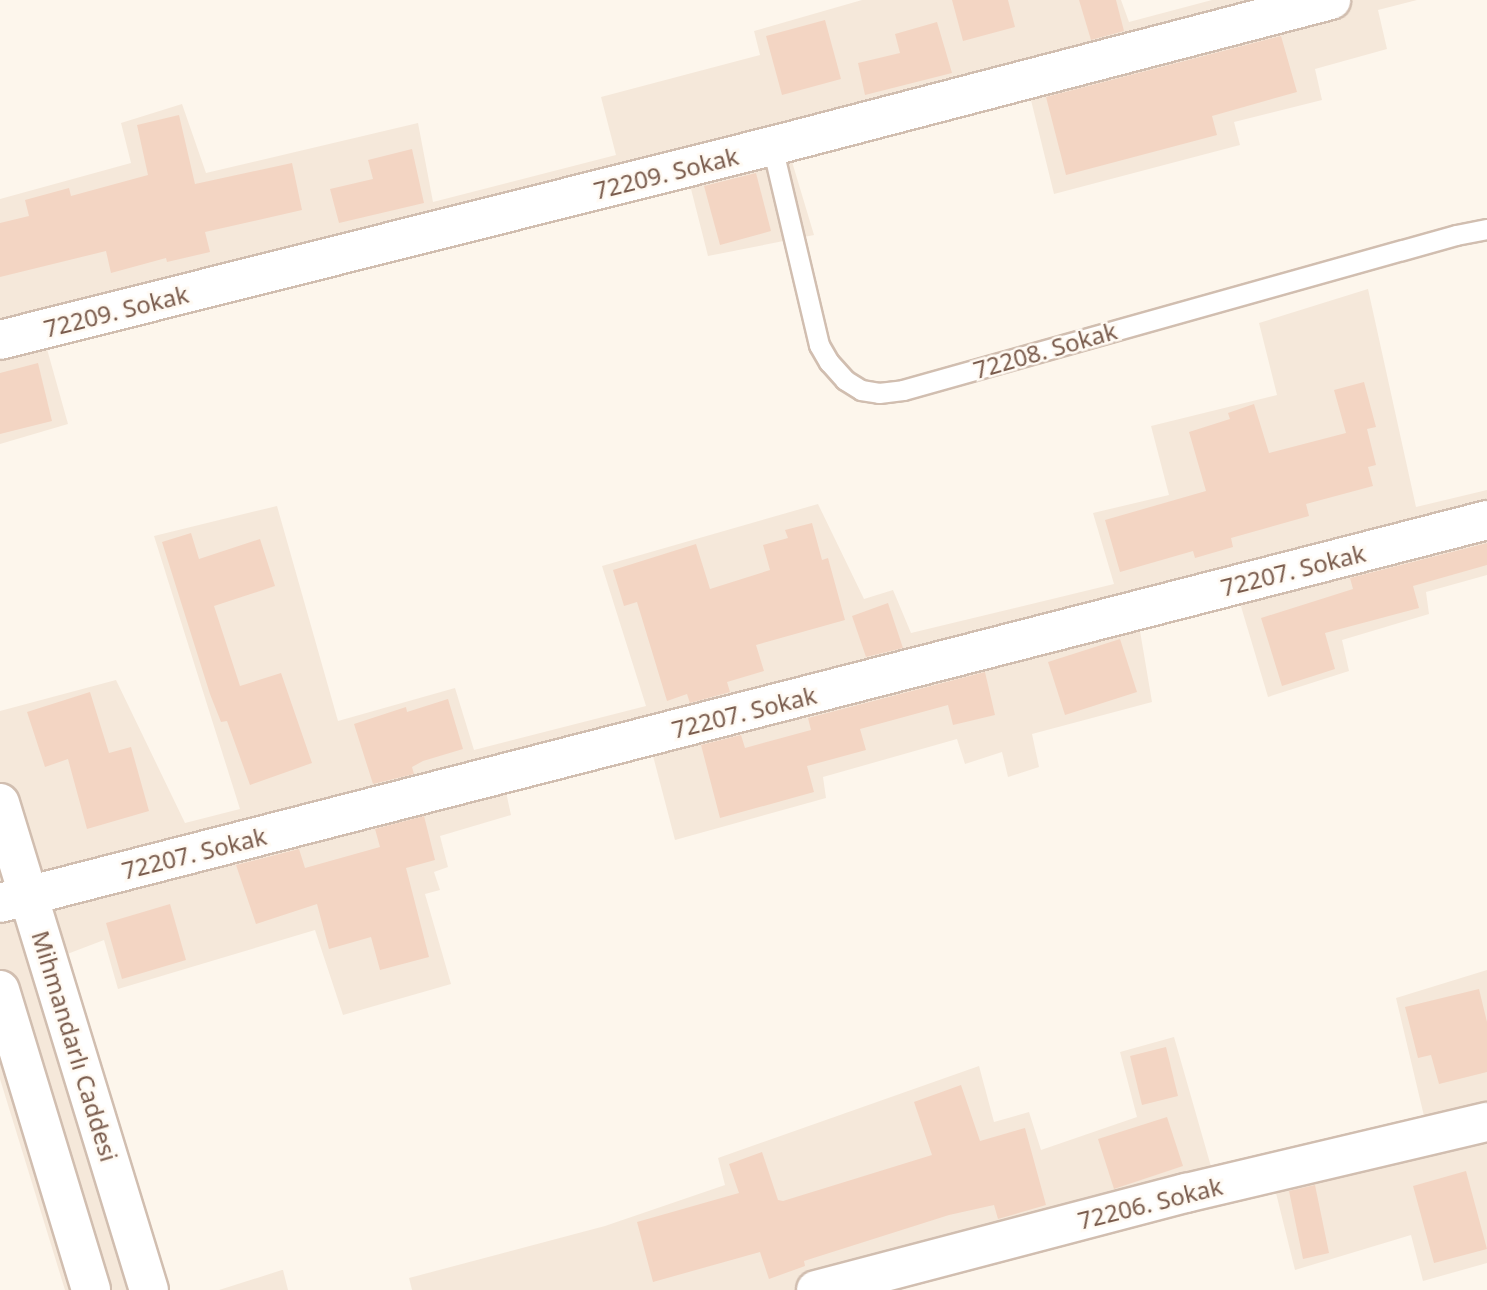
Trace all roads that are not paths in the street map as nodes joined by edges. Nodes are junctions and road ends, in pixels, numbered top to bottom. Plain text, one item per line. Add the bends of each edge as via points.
1 (1331, 0) edge
2 (772, 146) junction
3 (1487, 229) edge
4 (0, 340) edge
5 (1487, 520) edge
6 (0, 803) edge
7 (15, 900) edge
8 (0, 990) edge
9 (1487, 1122) edge
10 (91, 1290) edge
11 (149, 1290) edge
12 (816, 1290) edge

1 - 2 street, 72209. Sokak
2 - 3 lane, 72208. Sokak via 819,345 845,380 861,390 879,393
2 - 4 street, 72209. Sokak
5 - 7 street, 72207. Sokak
6 - 7 street, Mihmandarlı Caddesi
7 - 11 street, Mihmandarlı Caddesi
8 - 10 street
9 - 12 street, 72206. Sokak via 1173,1196

